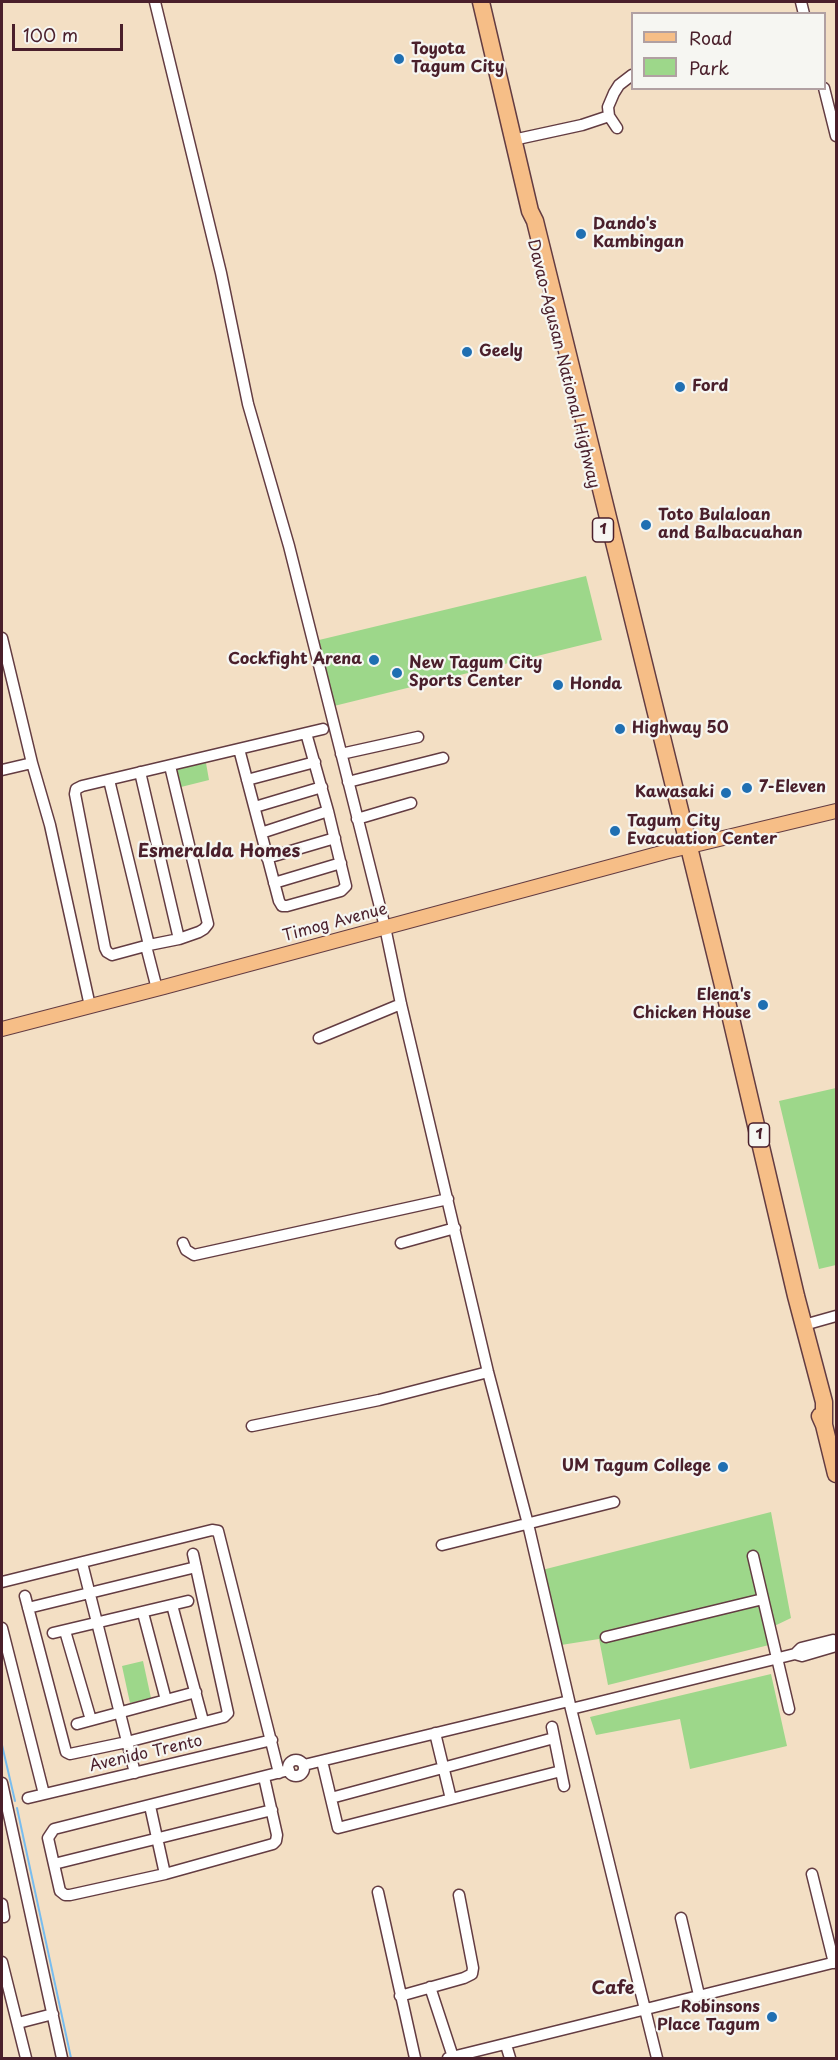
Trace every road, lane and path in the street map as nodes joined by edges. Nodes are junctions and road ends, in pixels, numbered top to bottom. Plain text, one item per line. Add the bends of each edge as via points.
1 (155, 2) edge
2 (480, 2) edge
3 (631, 76) edge
4 (825, 90) edge
5 (609, 116) junction
6 (616, 128) dead end
7 (837, 136) edge
8 (513, 140) junction
9 (2, 638) edge
10 (5, 671) edge
11 (323, 729) dead end
12 (306, 733) junction
13 (418, 737) dead end
14 (239, 749) junction
15 (341, 754) junction
16 (443, 758) dead end
17 (315, 762) junction
18 (32, 763) junction
19 (170, 766) junction
20 (2, 768) edge
21 (140, 772) junction
22 (109, 780) junction
23 (247, 780) junction
24 (348, 782) junction
25 (322, 787) junction
26 (411, 803) dead end
27 (255, 807) junction
28 (837, 811) edge
29 (328, 812) junction
30 (357, 819) junction
31 (261, 833) junction
32 (335, 838) junction
33 (683, 848) junction
34 (267, 858) junction
35 (341, 863) junction
36 (274, 883) junction
37 (385, 927) junction
38 (179, 939) junction
39 (150, 945) junction
40 (161, 988) junction
41 (401, 1004) junction
42 (90, 1006) junction
43 (2, 1029) edge
44 (319, 1038) dead end
45 (448, 1199) junction
46 (455, 1228) junction
47 (183, 1243) dead end
48 (401, 1243) dead end
49 (792, 1297) junction
50 (837, 1316) edge
51 (804, 1325) junction
52 (488, 1372) junction
53 (824, 1425) junction
54 (252, 1426) dead end
55 (837, 1474) edge
56 (614, 1502) dead end
57 (528, 1524) junction
58 (442, 1545) dead end
59 (193, 1554) dead end
60 (753, 1556) dead end
61 (82, 1563) junction
62 (196, 1566) junction
63 (2, 1582) edge
64 (89, 1593) junction
65 (25, 1596) dead end
66 (763, 1599) junction
67 (188, 1601) dead end
68 (172, 1605) junction
69 (28, 1608) junction
70 (143, 1613) junction
71 (96, 1623) junction
72 (2, 1628) edge
73 (65, 1631) junction
74 (53, 1633) dead end
75 (606, 1637) dead end
76 (837, 1641) edge
77 (837, 1646) edge
78 (813, 1649) junction
79 (777, 1658) junction
80 (196, 1692) junction
81 (166, 1700) junction
82 (570, 1705) junction
83 (789, 1709) dead end
84 (120, 1712) junction
85 (91, 1720) junction
86 (203, 1721) junction
87 (77, 1724) dead end
88 (435, 1733) junction
89 (272, 1740) junction
90 (127, 1742) junction
91 (322, 1761) junction
92 (443, 1767) junction
93 (284, 1771) junction
94 (561, 1772) junction
95 (135, 1773) junction
96 (264, 1776) junction
97 (2, 1783) edge
98 (564, 1786) dead end
99 (44, 1794) junction
100 (28, 1798) dead end
101 (331, 1798) junction
102 (451, 1799) junction
103 (150, 1806) junction
104 (272, 1810) junction
105 (5, 1817) edge
106 (157, 1839) junction
107 (54, 1864) junction
108 (165, 1874) junction
109 (812, 1874) dead end
110 (378, 1892) dead end
111 (459, 1895) dead end
112 (2, 1904) edge
113 (2, 1917) edge
114 (681, 1918) dead end
115 (2, 1962) edge
116 (835, 1963) edge
117 (430, 1987) junction
118 (699, 1995) junction
119 (400, 1996) junction
120 (644, 2010) junction
121 (53, 2014) junction
122 (18, 2024) junction
123 (506, 2044) junction
124 (457, 2057) edge
125 (26, 2058) edge
126 (62, 2058) edge
127 (415, 2058) edge
128 (510, 2058) edge
129 (657, 2058) edge

1 - 15 street via 219,263 248,404 290,546
2 - 8 highway, Davao-Agusan National Highway / 1
3 - 5 street via 614,93
4 - 7 street
5 - 6 street
5 - 8 street
8 - 33 highway, Davao-Agusan National Highway / 1 via 530,212 529,223
9 - 10 street
10 - 18 street
11 - 12 street
12 - 14 street
12 - 17 street
13 - 15 street
14 - 19 street
14 - 23 street
15 - 24 street
16 - 24 street
17 - 23 street
17 - 25 street
18 - 20 street
18 - 42 street via 50,825
19 - 21 street
19 - 38 street via 208,924
21 - 22 street
21 - 38 street
22 - 39 street
22 - 39 street via 78,787 75,794 105,948 116,955
23 - 27 street
24 - 30 street
25 - 27 street
25 - 29 street
26 - 30 street
27 - 31 street
28 - 33 main road, Timog Avenue
29 - 31 street
29 - 32 street
30 - 37 street
31 - 34 street
32 - 34 street
32 - 35 street
33 - 37 main road, Timog Avenue
33 - 49 highway, Davao-Agusan National Highway / 1
34 - 36 street
35 - 36 street
35 - 36 street via 346,883 341,891 284,907
37 - 40 main road, Timog Avenue
37 - 41 street
38 - 39 street
39 - 40 street
40 - 42 main road, Timog Avenue
41 - 44 street
41 - 45 street
42 - 43 main road, Timog Avenue
45 - 46 street
45 - 47 street via 194,1255
46 - 48 street
46 - 52 street
49 - 51 highway, Davao-Agusan National Highway / 1
49 - 53 highway, Davao-Agusan National Highway / 1 via 815,1406
50 - 51 street
51 - 53 highway, Davao-Agusan National Highway / 1 via 824,1402
52 - 54 street
52 - 57 street
53 - 55 highway, Davao-Agusan National Highway / 1
56 - 57 street
57 - 58 street
57 - 82 street
59 - 62 street
60 - 66 street
61 - 63 street
61 - 64 street
61 - 89 street via 218,1531
62 - 64 street
62 - 86 street via 229,1710 224,1717
64 - 69 street
64 - 71 street
65 - 69 street
66 - 75 street
66 - 79 street
67 - 68 street
68 - 70 street
68 - 80 street
69 - 90 street via 66,1752
70 - 71 street
70 - 81 street
71 - 73 street
71 - 84 street
72 - 99 street
73 - 74 street
73 - 85 street
76 - 78 street
77 - 78 street
78 - 79 street via 802,1656
79 - 82 street
79 - 83 street
80 - 81 street
80 - 86 street
81 - 84 street
82 - 88 street
82 - 120 street
84 - 85 street
84 - 90 street
85 - 87 street
86 - 90 street
88 - 91 street
88 - 92 street
89 - 93 street
89 - 95 street, Avenido Trento
90 - 95 street
91 - 93 street via 304,1765 298,1775
91 - 101 street
92 - 94 street via 553,1733
92 - 101 street
92 - 102 street
93 - 96 street
94 - 98 street
94 - 102 street
95 - 99 street, Avenido Trento
96 - 103 street
96 - 104 street
97 - 105 street
99 - 100 street, Avenido Trento
101 - 102 street via 338,1828
103 - 106 street
103 - 107 street via 54,1829 48,1838
104 - 106 street
104 - 108 street via 277,1835 273,1844
105 - 121 street
106 - 107 street
106 - 108 street
107 - 108 street via 60,1891 68,1896
109 - 116 street
110 - 119 street
111 - 117 street via 473,1971 464,1978
112 - 113 street
114 - 118 street
115 - 122 street
116 - 118 street
117 - 119 street
117 - 124 street
118 - 120 street
119 - 127 street
120 - 123 street
120 - 129 street
121 - 122 street
121 - 126 street
122 - 125 street
123 - 124 street
123 - 128 street

